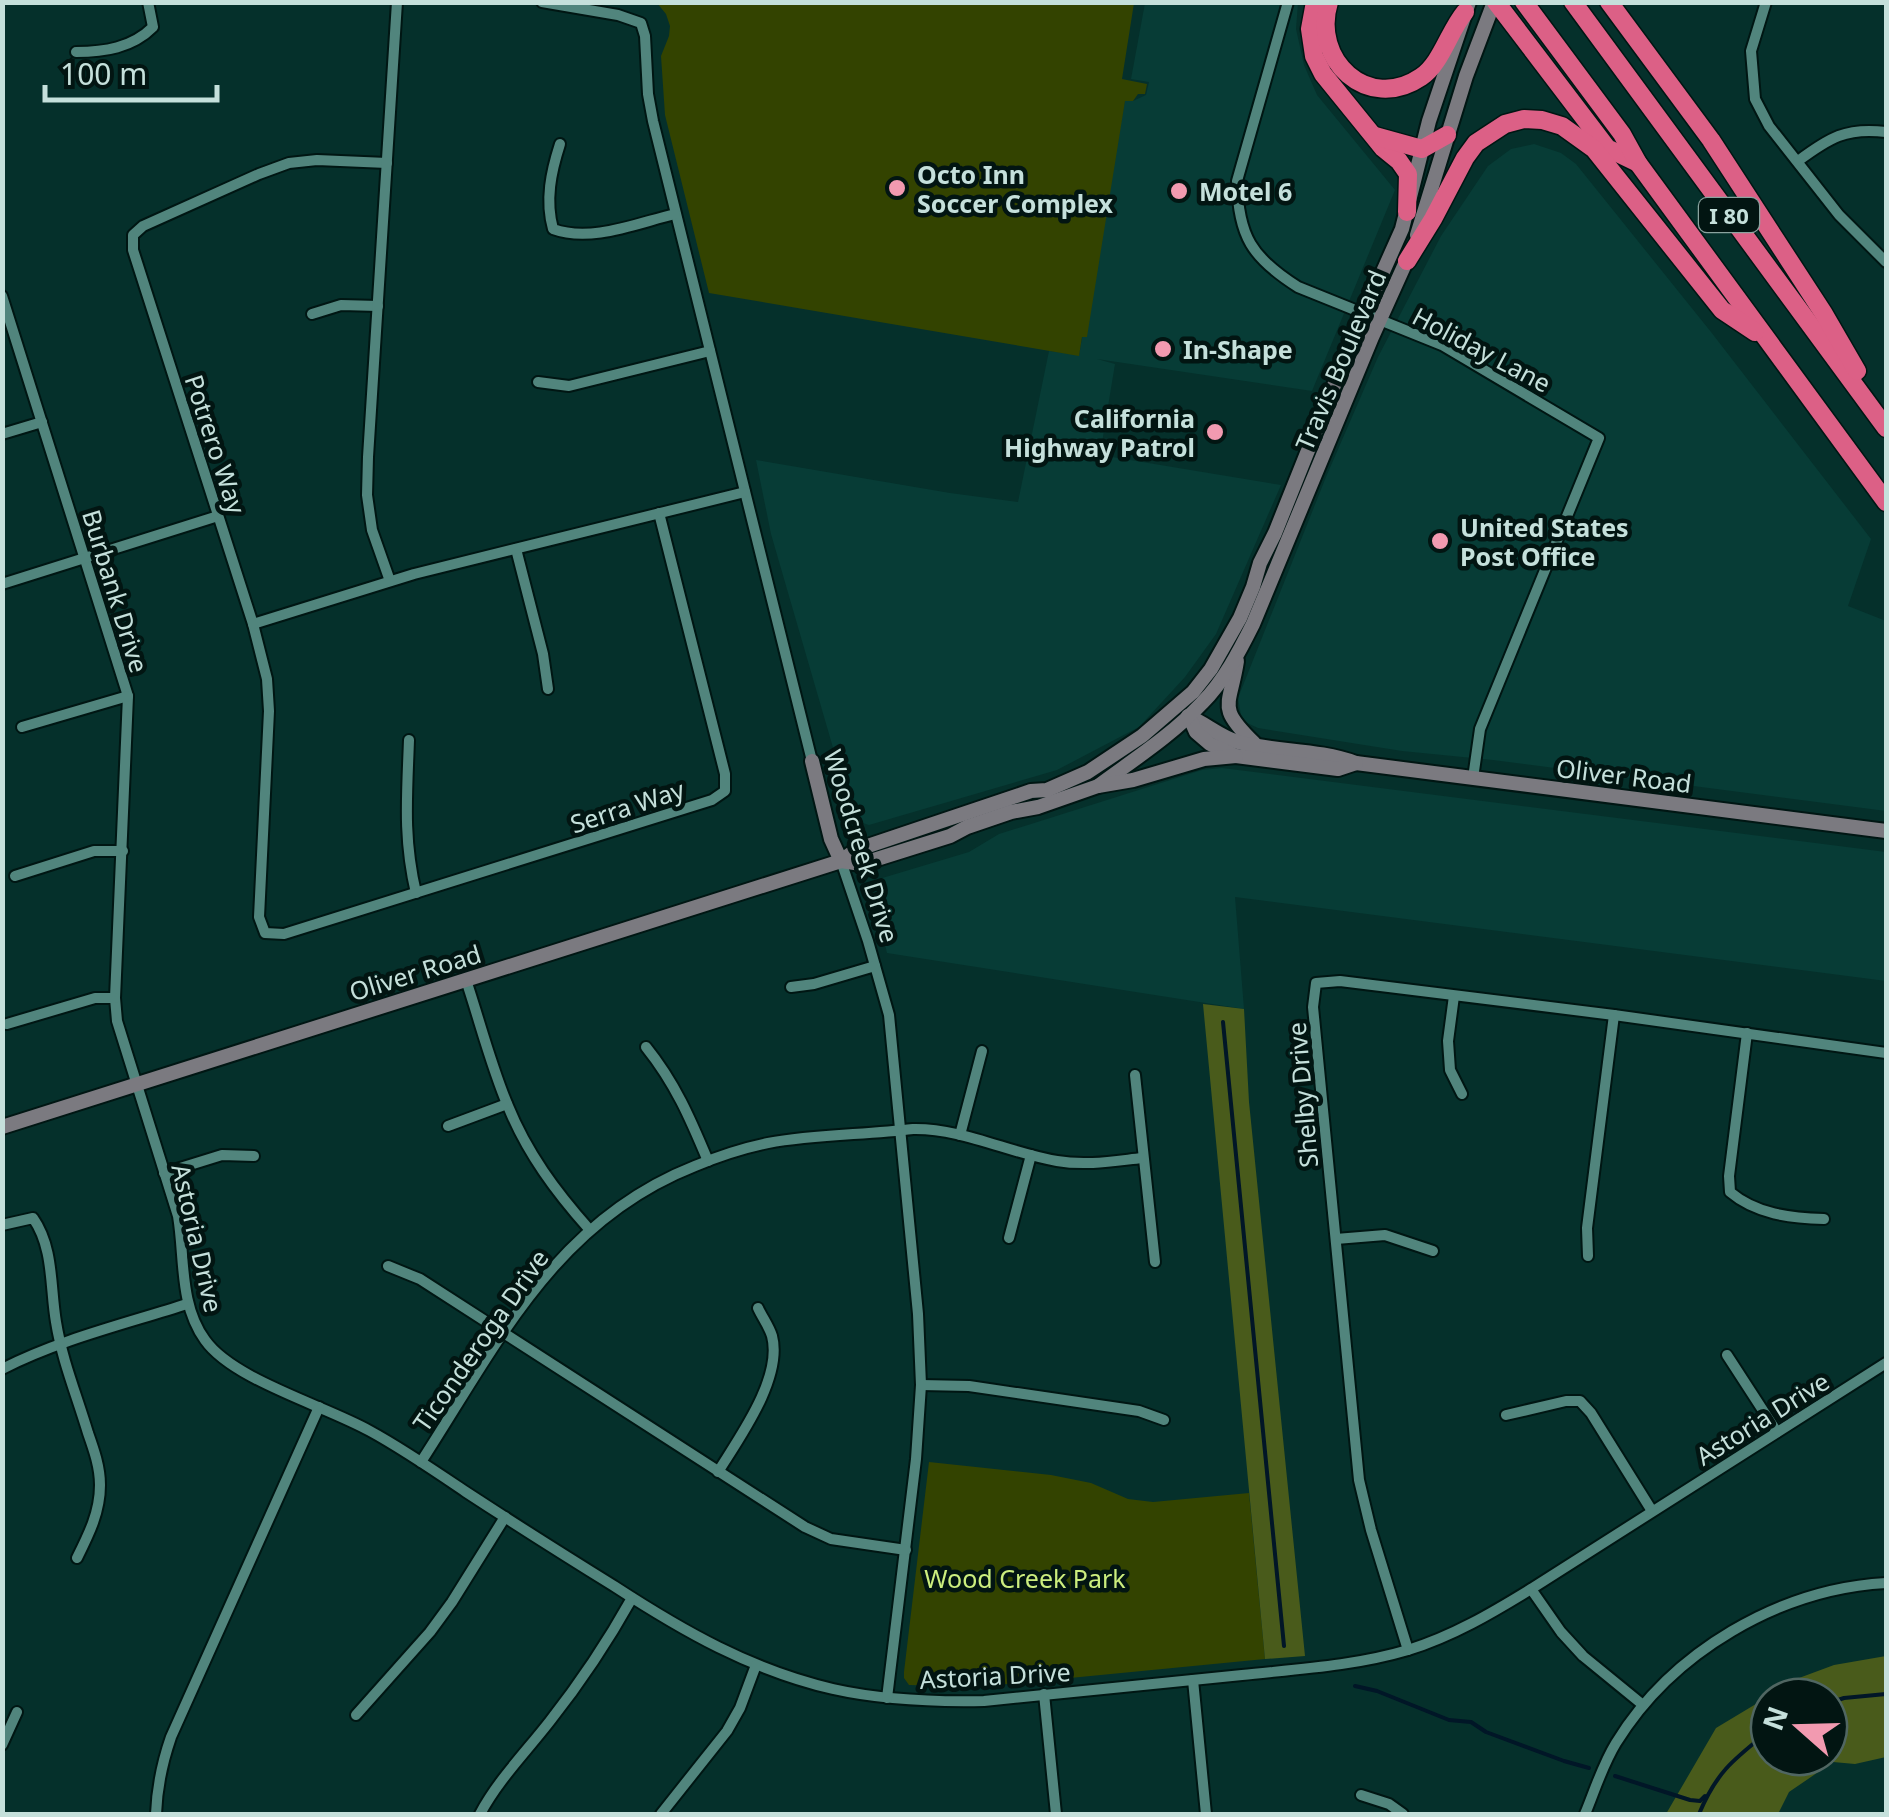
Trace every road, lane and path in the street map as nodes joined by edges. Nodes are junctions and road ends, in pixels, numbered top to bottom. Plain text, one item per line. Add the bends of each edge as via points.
1 (148, 2) edge
2 (397, 2) edge
3 (542, 2) edge
4 (1288, 2) edge
5 (1315, 2) edge
6 (1329, 2) edge
7 (1495, 2) edge
8 (1524, 2) edge
9 (1574, 2) edge
10 (1609, 2) edge
11 (1621, 2) edge
12 (1766, 2) edge
13 (1467, 7) edge
14 (76, 52) dead end
15 (1647, 55) junction
16 (1886, 132) edge
17 (1447, 135) junction
18 (1374, 136) junction
19 (560, 144) dead end
20 (1422, 149) junction
21 (1798, 161) junction
22 (387, 163) junction
23 (1638, 164) junction
24 (1407, 212) junction
25 (675, 214) junction
26 (1407, 261) junction
27 (1886, 262) edge
28 (2, 296) edge
29 (378, 306) junction
30 (312, 314) dead end
31 (1364, 314) junction
32 (1380, 320) junction
33 (1768, 340) junction
34 (710, 351) junction
35 (538, 382) dead end
36 (42, 422) junction
37 (1886, 425) edge
38 (2, 434) edge
39 (745, 492) junction
40 (1886, 502) edge
41 (659, 513) junction
42 (218, 516) junction
43 (516, 549) junction
44 (85, 558) junction
45 (390, 581) junction
46 (2, 584) edge
47 (253, 624) junction
48 (1238, 653) junction
49 (548, 689) dead end
50 (128, 696) junction
51 (1183, 710) junction
52 (22, 727) dead end
53 (409, 740) dead end
54 (1255, 744) junction
55 (1236, 756) junction
56 (812, 761) joint
57 (1356, 764) junction
58 (1473, 778) junction
59 (1098, 786) junction
60 (1886, 831) edge
61 (123, 851) junction
62 (841, 861) junction
63 (14, 876) dead end
64 (416, 893) junction
65 (265, 933) joint
66 (875, 966) junction
67 (466, 980) junction
68 (791, 987) dead end
69 (1454, 996) junction
70 (116, 998) junction
71 (1614, 1015) junction
72 (8, 1024) dead end
73 (1747, 1034) junction
74 (646, 1046) dead end
75 (982, 1051) dead end
76 (1886, 1053) edge
77 (1134, 1075) dead end
78 (136, 1084) junction
79 (1462, 1094) dead end
80 (507, 1104) junction
81 (448, 1126) dead end
82 (2, 1127) edge
83 (902, 1130) junction
84 (960, 1136) junction
85 (1031, 1154) junction
86 (254, 1156) dead end
87 (1142, 1158) junction
88 (708, 1161) junction
89 (164, 1173) junction
90 (1824, 1219) dead end
91 (2, 1224) edge
92 (589, 1229) junction
93 (1009, 1238) dead end
94 (1336, 1240) junction
95 (1434, 1251) dead end
96 (1588, 1256) dead end
97 (1155, 1262) dead end
98 (388, 1266) dead end
99 (187, 1304) junction
100 (758, 1308) dead end
101 (504, 1333) junction
102 (60, 1344) junction
103 (1727, 1355) dead end
104 (1886, 1362) edge
105 (2, 1369) edge
106 (921, 1385) junction
107 (319, 1407) junction
108 (1506, 1415) dead end
109 (1164, 1420) dead end
110 (1777, 1432) junction
111 (421, 1462) junction
112 (718, 1472) junction
113 (1652, 1511) junction
114 (505, 1517) junction
115 (906, 1550) junction
116 (77, 1558) dead end
117 (1886, 1583) edge
118 (1531, 1590) junction
119 (632, 1598) junction
120 (1408, 1650) junction
121 (756, 1665) junction
122 (1193, 1680) junction
123 (1044, 1694) junction
124 (887, 1698) junction
125 (1644, 1705) junction
126 (17, 1712) dead end
127 (356, 1715) dead end
128 (2, 1745) edge
129 (1361, 1795) dead end
130 (156, 1814) edge
131 (480, 1814) edge
132 (662, 1814) edge
133 (1056, 1814) edge
134 (1206, 1814) edge
135 (1402, 1814) edge
136 (1585, 1814) edge

1 - 14 street via 152,28 143,37 106,52
2 - 22 street
3 - 25 street, Woodcreek Drive via 641,22 652,121
4 - 31 street, Holiday Lane via 1237,181 1242,226 1277,274
5 - 18 highway via 1314,56
6 - 13 highway via 1326,39 1334,61 1350,77 1386,88 1424,75
7 - 17 street, Travis Boulevard
7 - 23 highway via 1607,148
8 - 23 highway, I 80
9 - 37 highway, I 80
10 - 15 highway
11 - 15 highway
12 - 21 street via 1751,51 1755,99
13 - 20 street, Travis Boulevard
15 - 37 highway via 1754,204
16 - 21 street via 1850,131
17 - 20 highway
17 - 26 street, Travis Boulevard
18 - 20 highway
18 - 24 highway via 1408,174
19 - 25 street via 551,172 553,230 595,233
20 - 24 street, Travis Boulevard
21 - 27 street
22 - 29 street
22 - 42 street, Potrero Way via 289,163 133,235
23 - 33 highway, I 80
24 - 31 street, Travis Boulevard
25 - 34 street, Woodcreek Drive
26 - 32 street, Travis Boulevard
26 - 33 highway via 1476,143 1505,124 1542,120 1594,150 1722,310
28 - 36 street, Burbank Drive
29 - 30 street via 341,305
29 - 45 street via 368,495
31 - 32 street, Holiday Lane
31 - 51 street, Travis Boulevard via 1240,618
32 - 48 street, Travis Boulevard
32 - 58 street, Holiday Lane via 1442,345 1600,438 1480,729
33 - 40 highway, I 80
34 - 35 street via 569,386
34 - 39 street, Woodcreek Drive
36 - 38 street
36 - 44 street, Burbank Drive
39 - 41 street
39 - 56 street, Woodcreek Drive
41 - 43 street
41 - 64 street, Serra Way via 725,774 724,792
42 - 44 street
42 - 47 street, Potrero Way
43 - 45 street
43 - 49 street
44 - 46 street
44 - 50 street, Burbank Drive
45 - 47 street
47 - 65 street, Potrero Way via 269,710 259,917
48 - 51 street, Travis Boulevard via 1202,704
48 - 54 street via 1228,711
50 - 52 street
50 - 61 street, Burbank Drive
51 - 54 street, Oliver Road via 1236,742
51 - 55 street, Oliver Road via 1196,732
51 - 59 street, Oliver Road via 1147,751
51 - 62 street, Oliver Road via 1088,772 856,850
53 - 64 street via 406,834
54 - 57 street, Oliver Road
55 - 57 street, Oliver Road via 1338,769
55 - 59 street, Oliver Road
56 - 62 street, Woodcreek Drive
57 - 58 street, Oliver Road
58 - 60 street, Oliver Road
59 - 62 street, Oliver Road via 860,864
61 - 63 street via 94,851
61 - 70 street, Burbank Drive
62 - 66 street, Woodcreek Drive
62 - 67 street, Oliver Road
64 - 65 street, Serra Way via 284,934
66 - 68 street
66 - 83 street, Woodcreek Drive via 889,1014
67 - 78 street, Oliver Road
67 - 80 street
69 - 71 street, Shelby Drive
69 - 79 street via 1450,1070
69 - 94 street, Shelby Drive via 1316,982
70 - 72 street
70 - 78 street, Burbank Drive
71 - 73 street, Shelby Drive
71 - 96 street
73 - 76 street, Shelby Drive
73 - 90 street via 1730,1192 1742,1203 1788,1218
74 - 88 street via 685,1106
75 - 84 street
77 - 87 street
78 - 82 street, Oliver Road
78 - 89 street, Astoria Drive
80 - 81 street
80 - 92 street via 539,1166
83 - 84 street, Ticonderoga Drive
83 - 88 street, Ticonderoga Drive via 770,1143
83 - 106 street, Woodcreek Drive
84 - 85 street, Ticonderoga Drive
85 - 87 street, Ticonderoga Drive via 1083,1164
85 - 93 street
86 - 89 street via 222,1155
87 - 97 street
88 - 92 street, Ticonderoga Drive via 667,1177
89 - 99 street, Astoria Drive via 178,1216
91 - 102 street via 33,1218 42,1231
92 - 101 street, Ticonderoga Drive via 531,1292
94 - 95 street via 1385,1236
94 - 120 street, Shelby Drive via 1359,1480
98 - 101 street
99 - 102 street
99 - 107 street, Astoria Drive via 206,1343 226,1362
100 - 112 street via 772,1335 770,1372 762,1399
101 - 111 street, Ticonderoga Drive
101 - 112 street
102 - 105 street
102 - 116 street via 100,1480 95,1521
103 - 110 street
104 - 110 street, Astoria Drive
106 - 109 street via 1026,1394
106 - 115 street, Woodcreek Drive
107 - 111 street, Astoria Drive
107 - 130 street via 162,1761
108 - 113 street via 1580,1401
110 - 113 street, Astoria Drive
111 - 114 street, Astoria Drive
112 - 115 street via 831,1539
113 - 118 street, Astoria Drive
114 - 119 street, Astoria Drive
114 - 127 street via 430,1632
115 - 124 street, Woodcreek Drive
117 - 125 street via 1838,1590 1753,1619 1688,1661
118 - 120 street, Astoria Drive via 1474,1624
118 - 125 street via 1583,1656
119 - 121 street, Astoria Drive
119 - 131 street via 582,1678
120 - 122 street, Astoria Drive via 1349,1664
121 - 124 street, Astoria Drive via 834,1690
121 - 132 street via 727,1731
122 - 123 street, Astoria Drive
122 - 134 street
123 - 124 street, Astoria Drive via 936,1702
123 - 133 street
125 - 136 street via 1608,1757
126 - 128 street
129 - 135 street

